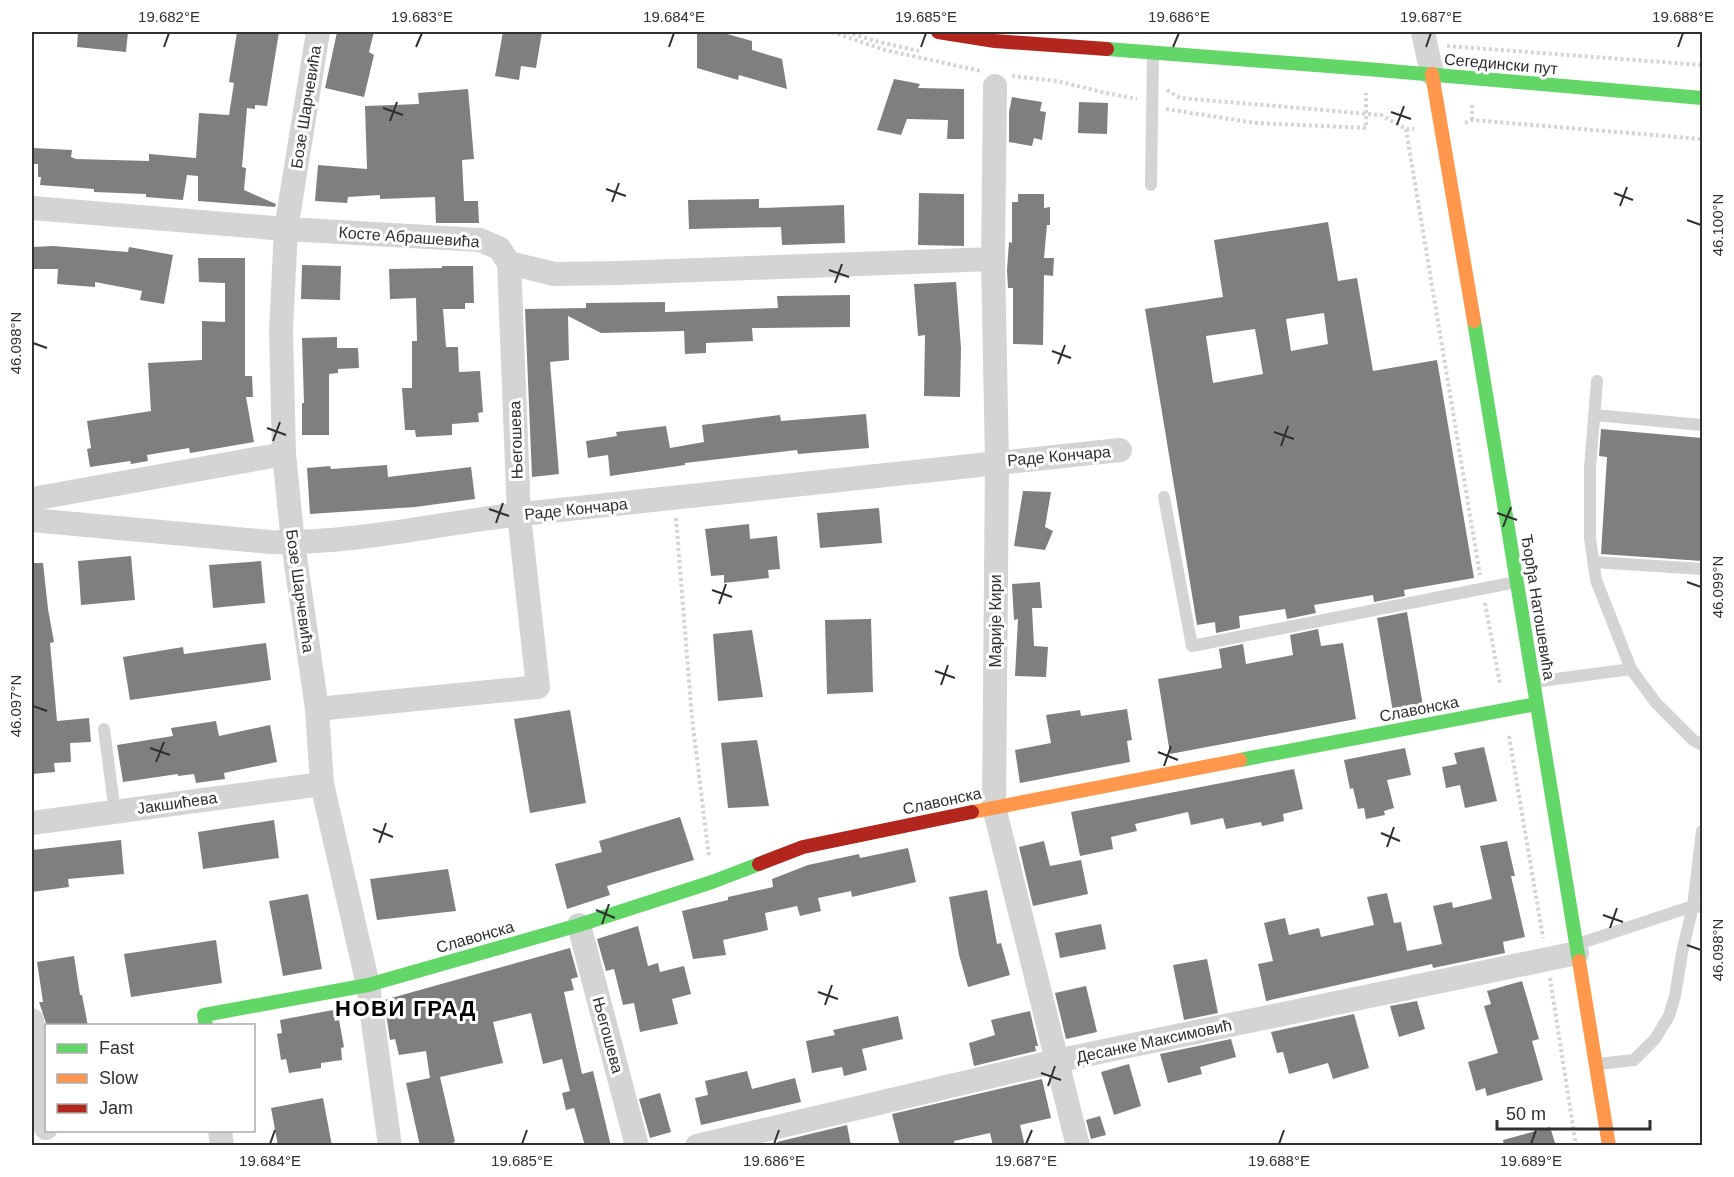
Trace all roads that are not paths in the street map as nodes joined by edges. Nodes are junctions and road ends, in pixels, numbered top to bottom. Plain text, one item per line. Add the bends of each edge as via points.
1 (318, 32) edge
2 (938, 32) edge
3 (1424, 32) edge
4 (1153, 52) junction
5 (1432, 74) junction
6 (995, 78) road end
7 (1702, 98) edge
8 (1151, 185) dead end
9 (32, 208) edge
10 (286, 229) junction
11 (993, 259) junction
12 (509, 263) junction
13 (1597, 381) dead end
14 (1594, 415) junction
15 (1702, 425) edge
16 (1120, 450) dead end
17 (284, 454) junction
18 (997, 462) junction
19 (1164, 497) dead end
20 (32, 499) edge
21 (519, 515) junction
22 (32, 520) edge
23 (293, 543) junction
24 (1594, 562) junction
25 (1702, 569) edge
26 (1518, 582) junction
27 (1631, 669) junction
28 (1533, 682) junction
29 (1536, 704) junction
30 (317, 709) junction
31 (104, 729) dead end
32 (1702, 745) edge
33 (322, 784) junction
34 (994, 807) junction
35 (115, 812) junction
36 (32, 824) edge
37 (1702, 831) edge
38 (1698, 906) edge
39 (579, 925) junction
40 (1577, 949) junction
41 (368, 985) junction
42 (32, 1020) edge
43 (206, 1024) edge
44 (1056, 1061) junction
45 (1596, 1064) junction
46 (45, 1114) edge
47 (390, 1146) edge
48 (637, 1146) edge
49 (697, 1146) edge
50 (1078, 1146) edge
51 (1609, 1146) edge

1 - 10 street, Бозе Шарчевића
2 - 4 street, Сегедински пут via 995,41
3 - 5 street
4 - 5 street, Сегедински пут
4 - 8 lane
5 - 7 street, Сегедински пут
5 - 26 street, Ђорђа Натошевића
6 - 11 street, Марије Кири
9 - 10 street, Косте Абрашевића
10 - 12 street, Косте Абрашевића via 480,240 500,248
10 - 17 street, Бозе Шарчевића via 281,330
11 - 12 street, Косте Абрашевића via 554,274
11 - 18 street, Марије Кири
12 - 21 street, Његошева
13 - 14 lane
14 - 15 lane
14 - 24 lane via 1590,538
16 - 18 street, Раде Кончара
17 - 20 street
17 - 23 street, Бозе Шарчевића
18 - 21 street, Раде Кончара
18 - 34 street, Марије Кири
19 - 26 lane via 1192,646
21 - 23 street, Раде Кончара
21 - 30 street, Његошева via 538,687
22 - 23 street, Раде Кончара
23 - 30 street, Бозе Шарчевића
24 - 25 lane
24 - 27 lane via 1596,580
26 - 28 street, Ђорђа Натошевића
27 - 28 lane
27 - 32 lane via 1656,703
28 - 29 street, Ђорђа Натошевића
29 - 34 street, Славонска
29 - 40 street, Ђорђа Натошевића
30 - 33 street, Бозе Шарчевића
31 - 35 lane
33 - 35 street, Јакшићева
33 - 41 street, Бозе Шарчевића
34 - 39 street, Славонска via 803,847 712,882
34 - 44 street, Марије Кири
35 - 36 street, Јакшићева
37 - 38 lane
38 - 40 lane
38 - 45 lane via 1682,953 1669,1016 1655,1039 1634,1060
39 - 41 street, Славонска
39 - 48 street, Његошева
40 - 44 street, Десанке Максимовић via 1547,960
40 - 45 street, Ђорђа Натошевића
41 - 43 street, Славонска via 204,1015
41 - 47 street, Бозе Шарчевића
42 - 46 street
44 - 49 street, Десанке Максимовић
44 - 50 street, Марије Кири
45 - 51 street, Ђорђа Натошевића

